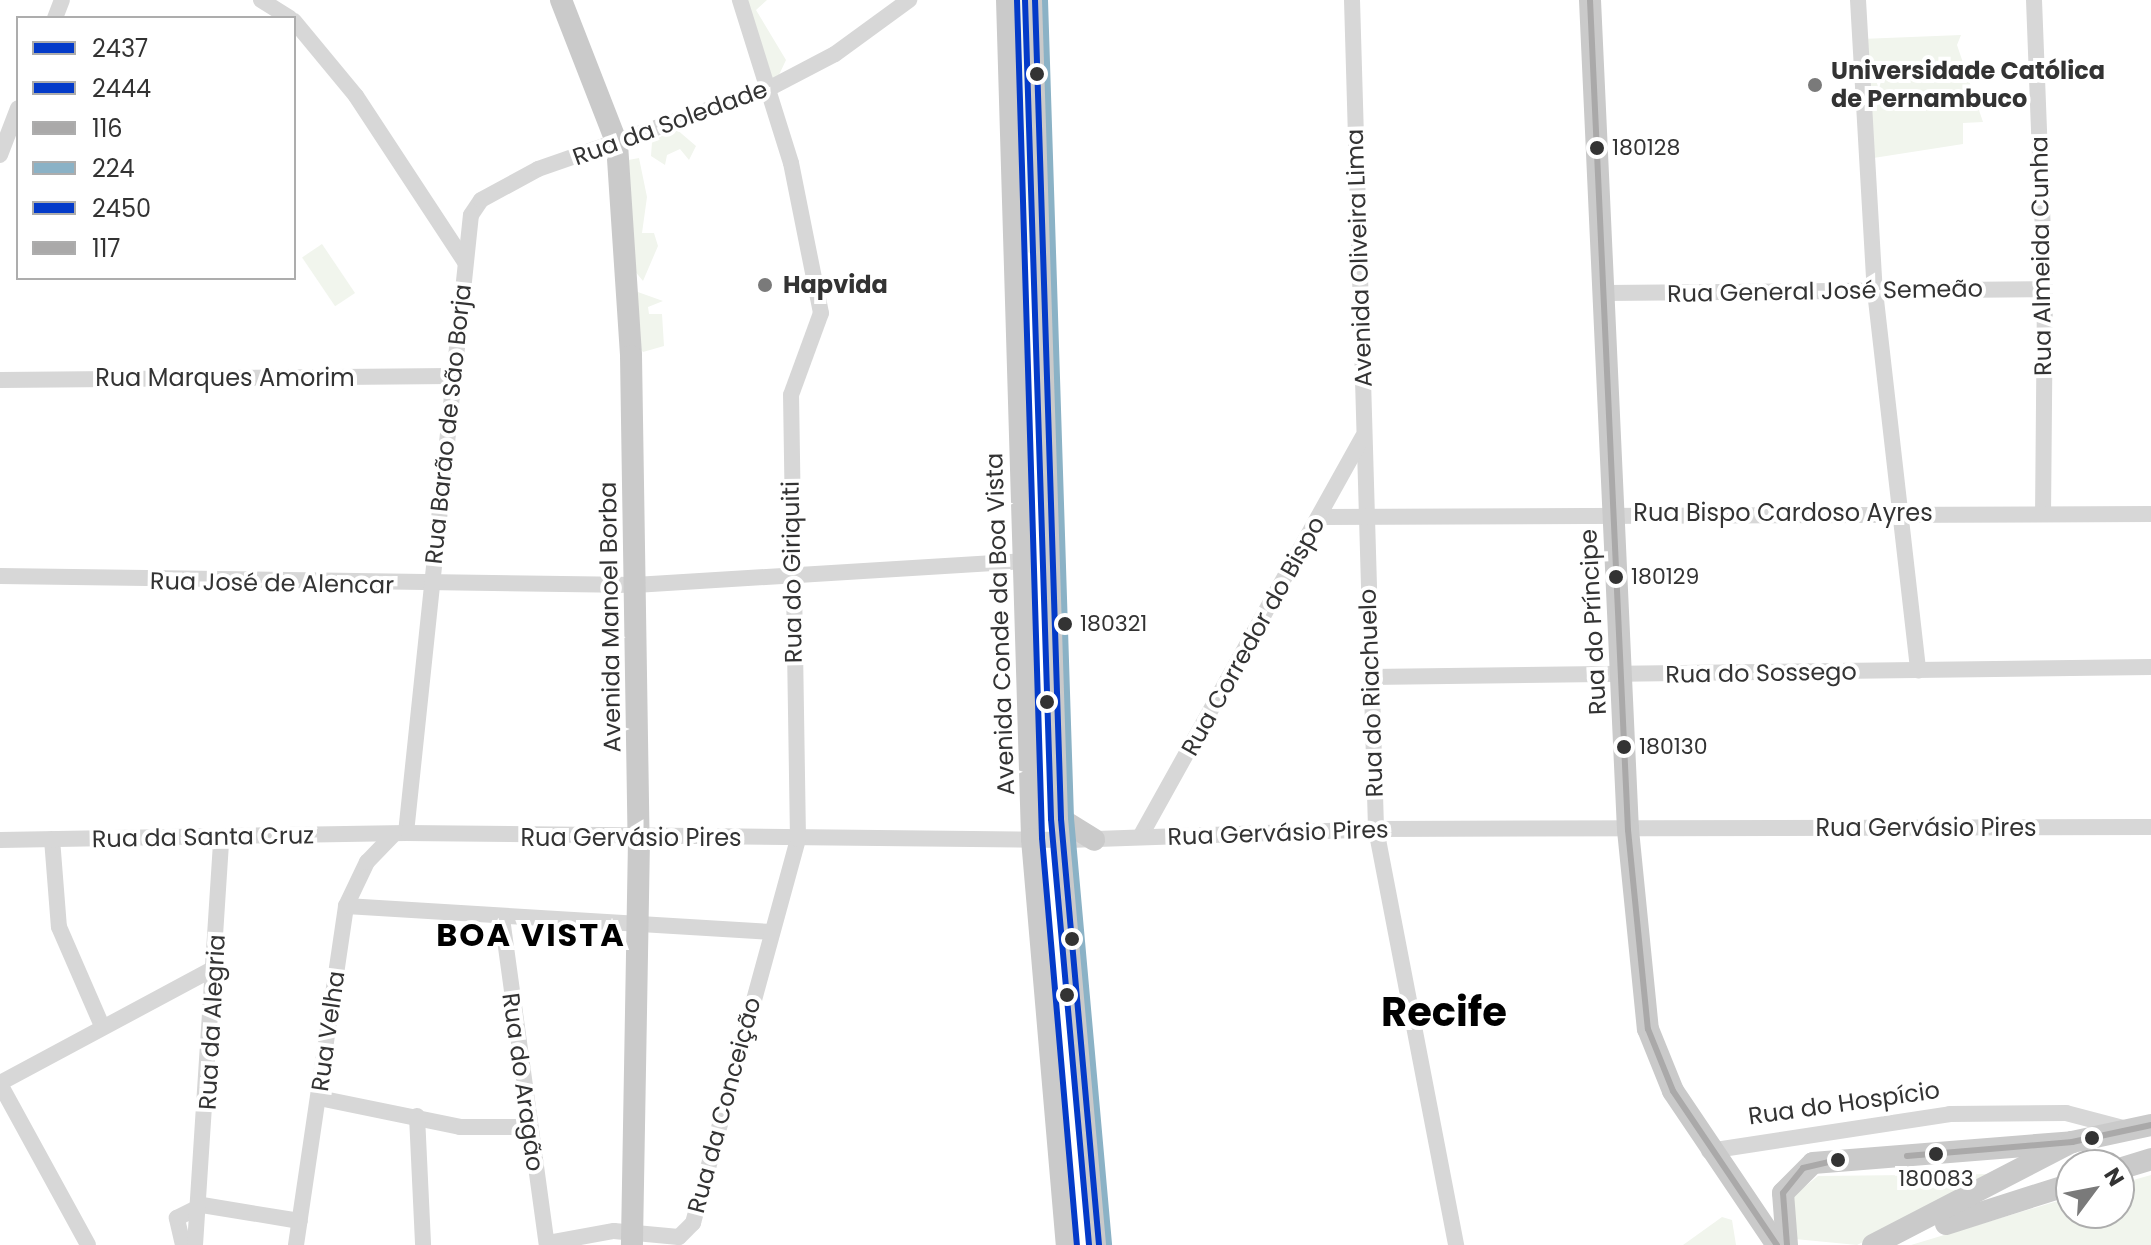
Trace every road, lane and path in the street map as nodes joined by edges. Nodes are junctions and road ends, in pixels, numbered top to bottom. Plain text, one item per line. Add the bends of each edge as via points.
1 (261, 0) edge
2 (561, 0) edge
3 (740, 0) edge
4 (909, 0) edge
5 (1007, 0) edge
6 (1035, 0) edge
7 (1352, 0) edge
8 (1590, 0) edge
9 (1858, 0) edge
10 (2034, 0) edge
11 (286, 16) edge
12 (296, 25) edge
13 (770, 88) junction
14 (16, 113) edge
15 (617, 144) junction
16 (0, 155) edge
17 (465, 262) junction
18 (2045, 289) junction
19 (1875, 291) junction
20 (1605, 293) junction
21 (451, 376) junction
22 (0, 380) edge
23 (1365, 434) junction
24 (2043, 512) junction
25 (1906, 513) junction
26 (1613, 514) junction
27 (2151, 514) edge
28 (1320, 517) junction
29 (1365, 517) junction
30 (1024, 561) junction
31 (0, 576) edge
32 (792, 576) junction
33 (635, 585) junction
34 (431, 587) junction
35 (2151, 667) edge
36 (1918, 671) junction
37 (1625, 676) junction
38 (1370, 677) junction
39 (2151, 827) edge
40 (1376, 829) junction
41 (1062, 830) junction
42 (1628, 830) junction
43 (400, 833) junction
44 (1140, 837) junction
45 (52, 839) junction
46 (221, 839) junction
47 (798, 839) junction
48 (1032, 839) junction
49 (0, 840) edge
50 (639, 840) junction
51 (1094, 840) joint
52 (346, 906) junction
53 (502, 918) junction
54 (636, 925) junction
55 (771, 932) junction
56 (213, 969) junction
57 (102, 1026) junction
58 (0, 1084) edge
59 (319, 1098) junction
60 (417, 1116) junction
61 (527, 1127) junction
62 (2140, 1127) edge
63 (2072, 1142) junction
64 (1709, 1151) junction
65 (2055, 1190) edge
66 (202, 1205) junction
67 (1751, 1214) junction
68 (300, 1221) junction
69 (634, 1238) edge
70 (547, 1244) edge
71 (88, 1245) edge
72 (183, 1245) edge
73 (195, 1245) edge
74 (296, 1245) edge
75 (423, 1245) edge
76 (1067, 1245) edge
77 (1099, 1245) edge
78 (1456, 1245) edge
79 (1760, 1245) edge
80 (1777, 1245) edge
81 (1787, 1245) edge
82 (1873, 1245) edge
83 (1898, 1245) edge

1 - 11 street, Rua Barão de São Borja
2 - 15 main road, Avenida Manoel Borba
3 - 13 street
4 - 13 street, Rua da Soledade via 835,54
5 - 30 main road, Avenida Conde da Boa Vista
6 - 41 main road
7 - 23 street, Avenida Oliveira Lima
8 - 20 main road, Rua do Príncipe
9 - 19 street
10 - 18 street, Rua Almeida Cunha
12 - 17 street, Rua Barão de São Borja via 356,96
13 - 15 street, Rua da Soledade
13 - 32 street, Rua do Giriquiti via 821,313 791,395
14 - 16 street
15 - 17 street, Rua da Soledade via 538,169 481,200 471,215
15 - 33 main road, Avenida Manoel Borba
17 - 21 street, Rua Barão de São Borja
18 - 19 street, Rua General José Semeão
18 - 24 street, Rua Almeida Cunha
19 - 20 street, Rua General José Semeão
19 - 25 street
20 - 26 main road, Rua do Príncipe
21 - 22 street, Rua Marques Amorim
21 - 34 street, Rua Barão de São Borja
23 - 28 street, Rua Corredor do Bispo
23 - 29 street, Avenida Oliveira Lima
24 - 25 street, Rua Bispo Cardoso Ayres
24 - 27 street, Rua Bispo Cardoso Ayres
25 - 26 street, Rua Bispo Cardoso Ayres
25 - 36 street
26 - 29 street, Rua Bispo Cardoso Ayres
26 - 37 main road, Rua do Príncipe
28 - 29 street, Rua Bispo Cardoso Ayres
28 - 44 street, Rua Corredor do Bispo
29 - 38 street, Rua do Riachuelo
30 - 32 street, Rua José de Alencar
30 - 48 main road, Avenida Conde da Boa Vista
31 - 34 street, Rua José de Alencar
32 - 33 street, Rua José de Alencar
32 - 47 street, Rua do Giriquiti
33 - 34 street, Rua José de Alencar
33 - 50 main road, Avenida Manoel Borba
34 - 43 street, Rua Barão de São Borja
35 - 36 street, Rua do Sossego
36 - 37 street, Rua do Sossego
37 - 38 street, Rua do Sossego
37 - 42 main road, Rua do Príncipe
38 - 40 street, Rua do Riachuelo
39 - 42 street, Rua Gervásio Pires
40 - 42 street, Rua Gervásio Pires
40 - 44 street, Rua Gervásio Pires
40 - 78 street, Rua do Riachuelo
41 - 48 street, Rua Gervásio Pires
41 - 51 main road
41 - 77 main road
42 - 64 main road, Rua do Príncipe via 1648,1029
43 - 46 street, Rua da Santa Cruz
43 - 50 street, Rua Gervásio Pires
43 - 52 street, Rua Velha via 361,870
44 - 51 street, Rua Gervásio Pires
45 - 46 street, Rua da Santa Cruz
45 - 49 street, Rua da Santa Cruz
45 - 57 street via 59,927
46 - 56 street, Rua da Alegria
47 - 48 street, Rua Gervásio Pires
47 - 50 street, Rua Gervásio Pires
47 - 55 street, Rua da Conceição
48 - 76 main road, Avenida Conde da Boa Vista
50 - 54 main road, Avenida Manoel Borba
52 - 53 street
52 - 59 street, Rua Velha
53 - 54 street
53 - 61 street, Rua do Aragão
54 - 55 street
54 - 69 main road, Avenida Manoel Borba
55 - 69 street, Rua da Conceição via 693,1223 679,1237
56 - 57 street
56 - 66 street, Rua da Alegria
57 - 58 street
58 - 71 street
59 - 60 street
59 - 68 street, Rua Velha
60 - 61 street via 460,1127
60 - 75 street
61 - 70 street, Rua do Aragão
62 - 63 main road
62 - 64 street, Rua do Hospício via 2066,1113 1950,1114
63 - 81 main road via 1813,1163 1783,1193
63 - 82 main road
64 - 67 main road, Rua do Príncipe
65 - 83 main road
66 - 68 street
66 - 72 street via 177,1218
66 - 73 street, Rua da Alegria
67 - 79 main road
67 - 80 main road
68 - 74 street, Rua Velha
69 - 70 street, Rua da Conceição

